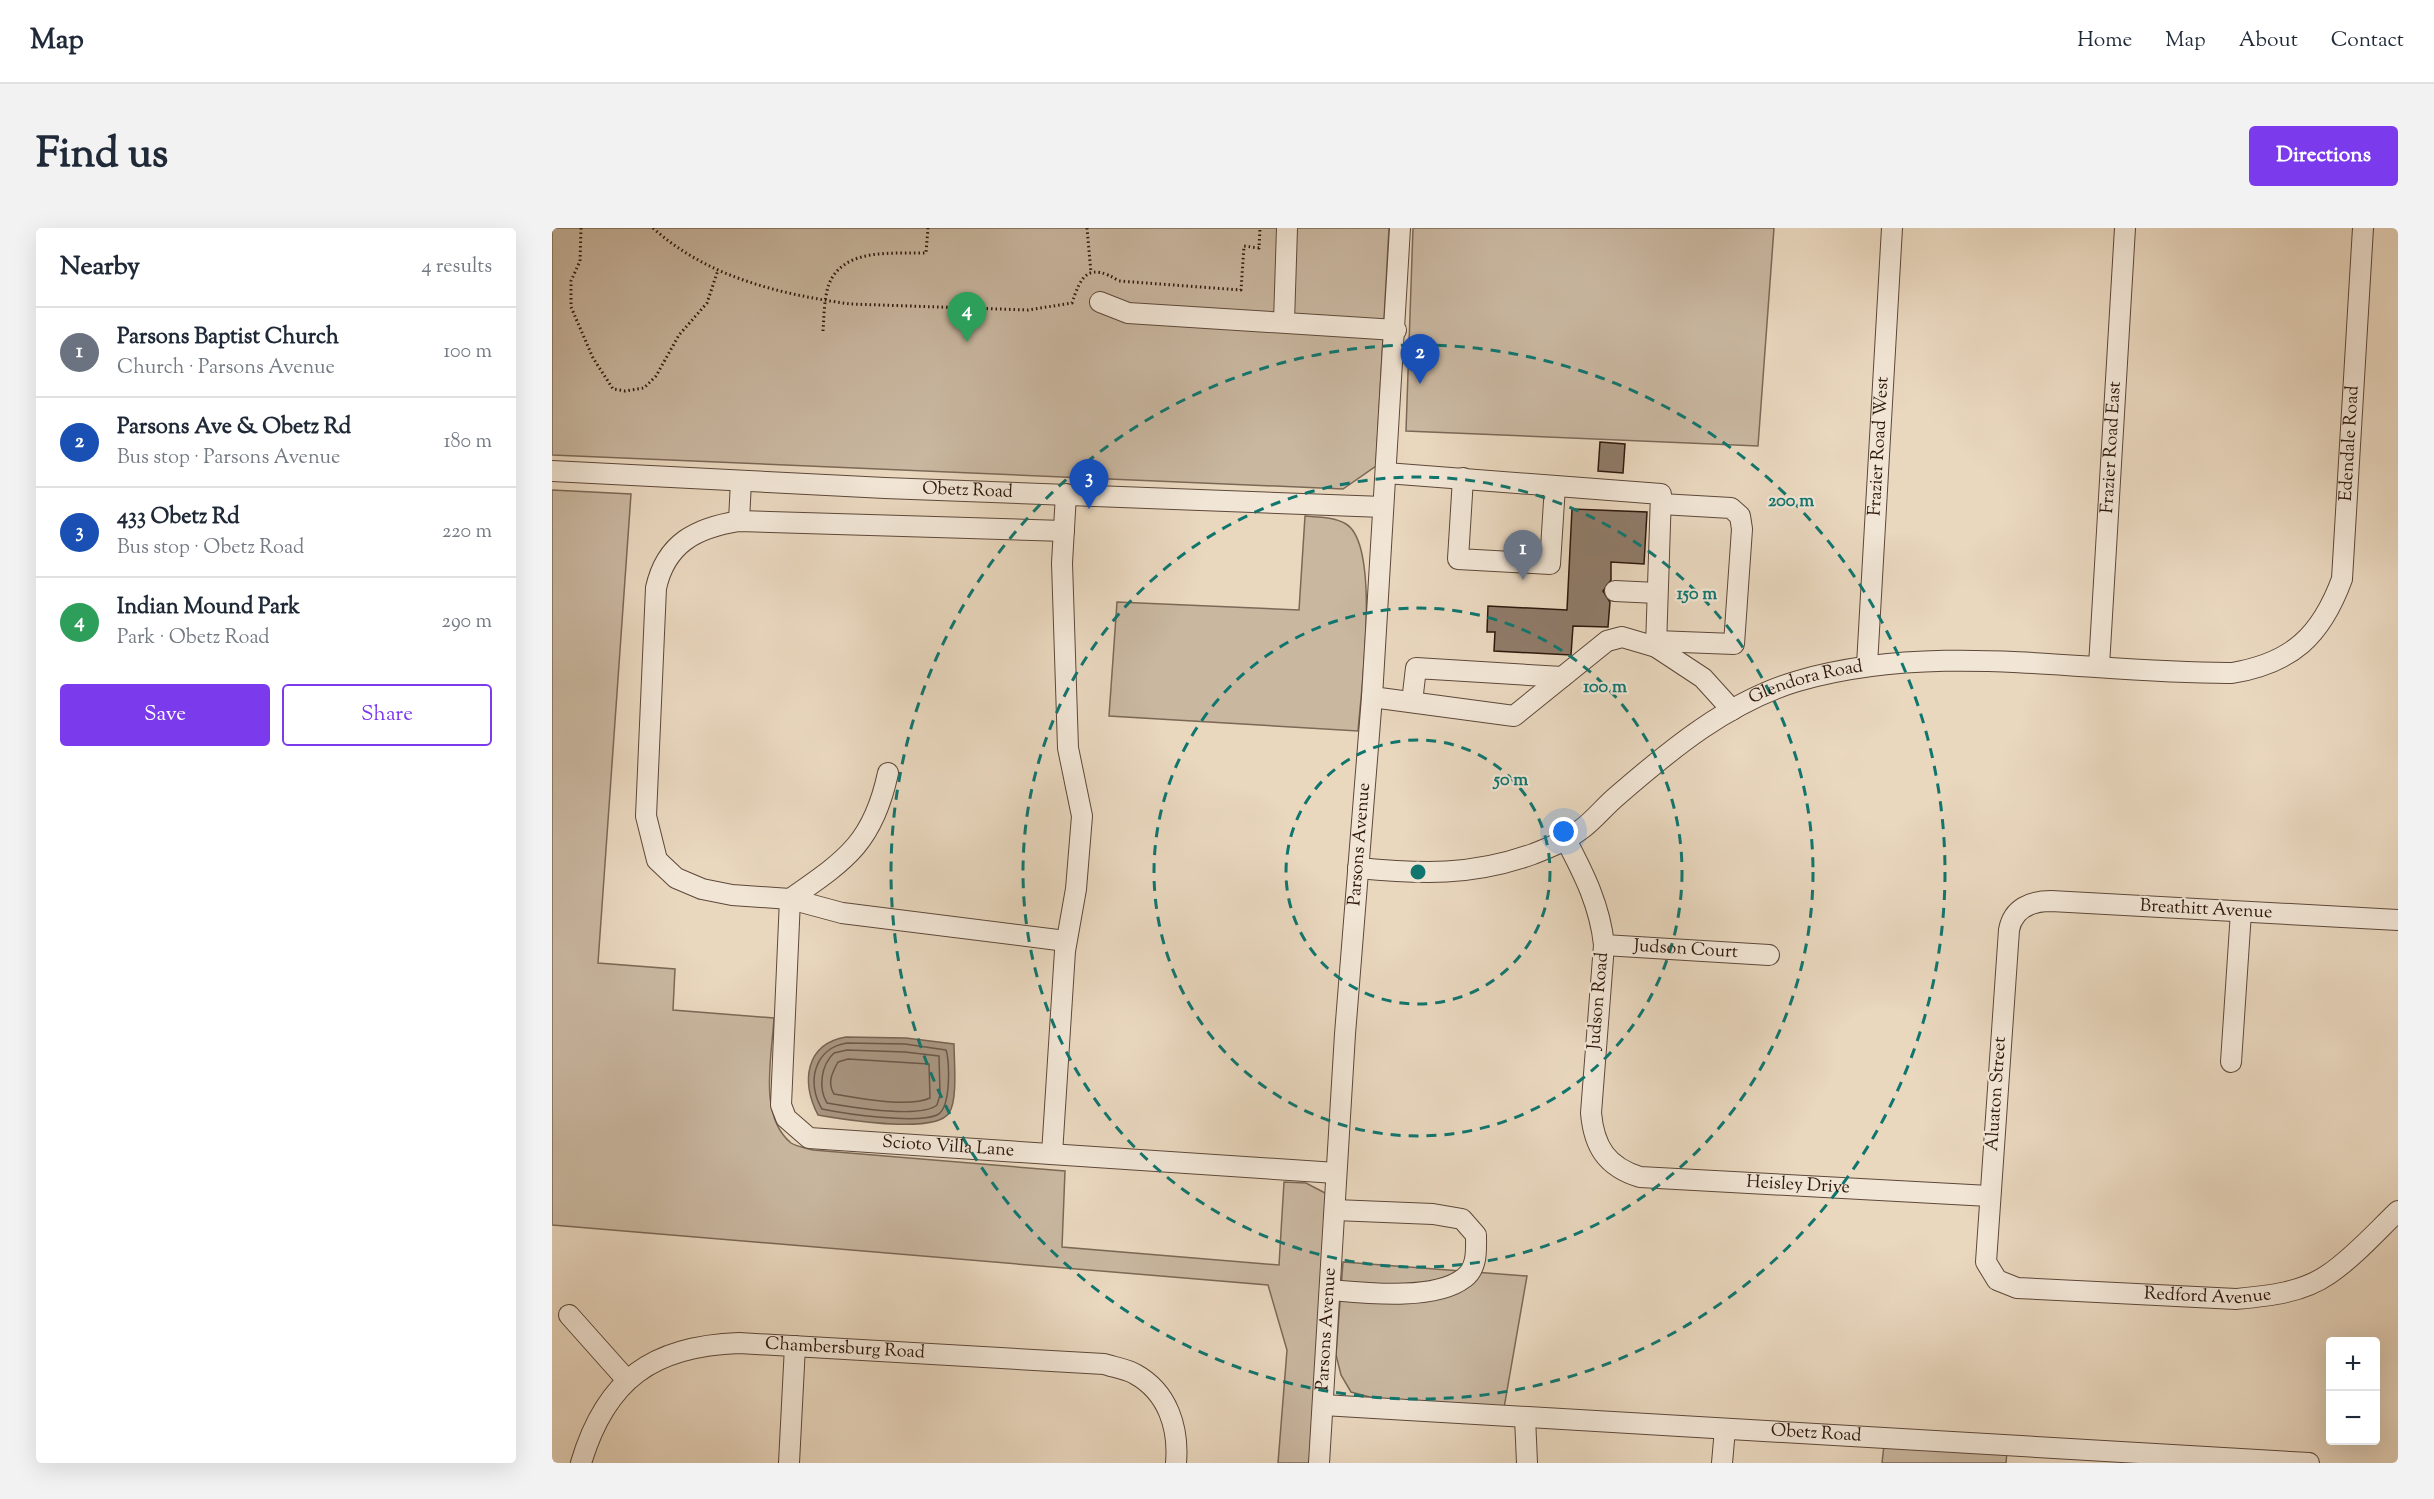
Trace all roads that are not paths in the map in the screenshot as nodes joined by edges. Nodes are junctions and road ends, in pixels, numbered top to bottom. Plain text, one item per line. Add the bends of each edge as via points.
1 (1287, 228) edge
2 (1400, 228) edge
3 (1892, 228) edge
4 (2125, 228) edge
5 (2363, 228) edge
6 (1100, 302) dead end
7 (1284, 322) junction
8 (1396, 330) junction
9 (552, 471) edge
10 (1386, 473) junction
11 (1463, 478) junction
12 (741, 481) junction
13 (1555, 486) junction
14 (1066, 494) junction
15 (1661, 504) junction
16 (1383, 507) junction
17 (739, 521) junction
18 (1064, 531) junction
19 (1615, 591) dead end
20 (1658, 593) junction
21 (1656, 644) junction
22 (2302, 645) joint
23 (1867, 665) junction
24 (2099, 666) junction
25 (1562, 677) junction
26 (1372, 697) junction
27 (1412, 702) junction
28 (1732, 710) junction
29 (888, 773) dead end
30 (1566, 840) junction
31 (1358, 868) junction
32 (790, 899) junction
33 (2018, 912) joint
34 (2241, 912) junction
35 (2398, 920) edge
36 (1066, 941) junction
37 (1604, 945) junction
38 (1769, 955) dead end
39 (2231, 1062) dead end
40 (1052, 1154) junction
41 (1612, 1164) joint
42 (1336, 1173) junction
43 (1989, 1197) junction
44 (1335, 1210) junction
45 (2398, 1212) edge
46 (1993, 1276) joint
47 (1330, 1290) junction
48 (568, 1315) dead end
49 (795, 1346) junction
50 (626, 1379) junction
51 (1323, 1405) junction
52 (1525, 1417) junction
53 (1725, 1429) junction
54 (581, 1463) edge
55 (789, 1463) edge
56 (1176, 1463) edge
57 (1319, 1463) edge
58 (1527, 1463) edge
59 (1722, 1463) edge
60 (2309, 1463) edge

1 - 7 street
2 - 8 street, Parsons Avenue
3 - 23 street, Frazier Road West
4 - 24 street, Frazier Road East
5 - 22 street, Edendale Road via 2342,579 2320,625
6 - 7 street via 1128,313
7 - 8 street
8 - 10 street, Parsons Avenue
9 - 12 street, Obetz Road
10 - 11 street
10 - 16 street, Parsons Avenue
11 - 13 street
11 - 13 street via 1458,559 1550,564
12 - 14 street, Obetz Road
12 - 17 street
13 - 15 street via 1661,494
14 - 16 street, Obetz Road
14 - 18 street
15 - 20 street
15 - 21 street via 1731,508 1740,516 1742,529 1734,644
16 - 26 street, Parsons Avenue
17 - 18 street
17 - 32 street via 710,526 685,540 669,556 659,575 646,816 657,860 676,878 732,895
18 - 36 street via 1068,748 1082,816 1076,889
19 - 20 street
20 - 21 street
21 - 25 street via 1622,637 1607,641
21 - 28 street via 1703,678
22 - 24 street, Glendora Road via 2257,669 2232,673
23 - 24 street, Glendora Road via 1929,660
23 - 28 street, Glendora Road via 1796,682
25 - 27 street via 1514,716
25 - 27 street via 1416,668
26 - 27 street
26 - 31 street, Parsons Avenue
28 - 30 street, Glendora Road via 1683,741
29 - 32 street via 876,817 864,837 828,873
30 - 31 street, Glendora Road via 1508,863 1460,873
30 - 37 street, Judson Road via 1593,893
31 - 42 street, Parsons Avenue
32 - 36 street via 842,913
32 - 40 street, Scioto Villa Lane via 781,1106 792,1124 808,1138
33 - 34 street, Breathitt Avenue via 2042,901
33 - 43 street, Aluaton Street via 2009,930
34 - 35 street, Breathitt Avenue
34 - 39 street
36 - 40 street
37 - 38 street, Judson Court
37 - 41 street, Judson Road via 1592,1113 1593,1132 1600,1150
40 - 42 street, Scioto Villa Lane
41 - 43 street, Heisley Drive via 1640,1177
42 - 44 street, Parsons Avenue
43 - 46 street, Aluaton Street via 1985,1257
44 - 47 street, Parsons Avenue
44 - 47 street via 1462,1219 1476,1234 1476,1258 1465,1278 1438,1289 1391,1293
45 - 46 street, Redford Avenue via 2329,1274 2291,1291 2264,1297 2236,1299 2017,1288 2004,1285
47 - 51 street, Parsons Avenue
48 - 50 street
49 - 50 street, Chambersburg Road via 710,1344 661,1359
49 - 55 street
49 - 56 street, Chambersburg Road via 1104,1364 1135,1374 1160,1394 1175,1424
50 - 54 street, Chambersburg Road via 591,1431
51 - 52 street, Obetz Road
51 - 57 street, Parsons Avenue
52 - 53 street, Obetz Road
52 - 58 street
53 - 59 street
53 - 60 street, Obetz Road

